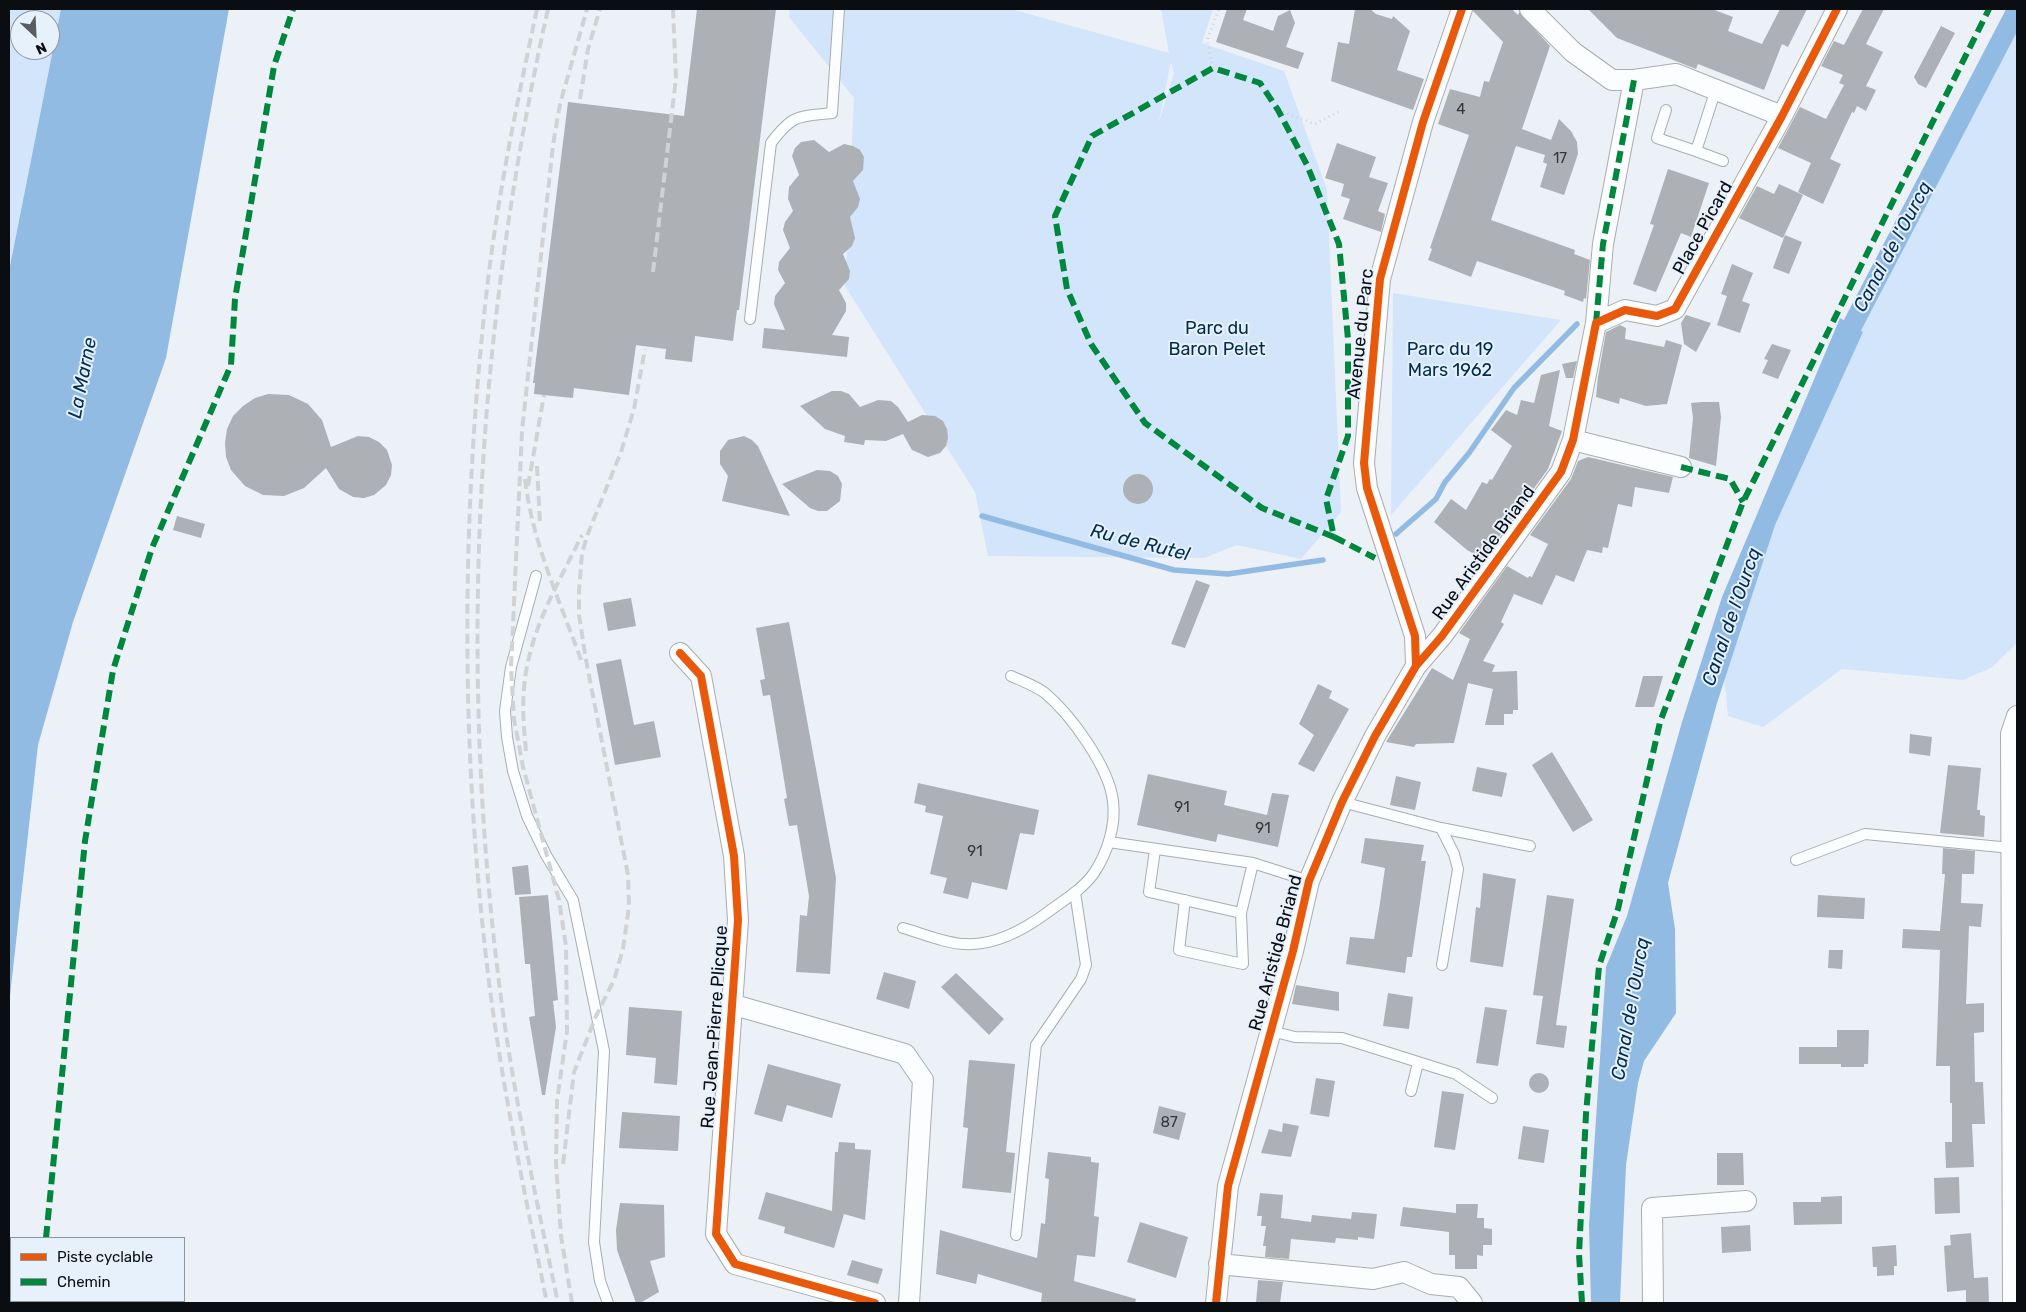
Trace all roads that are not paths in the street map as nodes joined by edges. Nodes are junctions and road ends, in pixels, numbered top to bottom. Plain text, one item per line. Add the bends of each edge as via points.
1 (839, 9) edge
2 (1530, 9) edge
3 (1837, 9) edge
4 (1455, 11) edge
5 (1641, 79) junction
6 (1716, 89) junction
7 (1666, 110) dead end
8 (1782, 116) junction
9 (1696, 151) junction
10 (1723, 161) dead end
11 (750, 320) dead end
12 (1596, 323) junction
13 (1574, 440) junction
14 (1681, 467) dead end
15 (536, 576) dead end
16 (680, 653) dead end
17 (1416, 666) junction
18 (1012, 676) dead end
19 (2017, 716) edge
20 (1342, 802) junction
21 (1441, 828) junction
22 (1109, 842) junction
23 (1530, 846) dead end
24 (2011, 848) junction
25 (1155, 850) junction
26 (1796, 860) dead end
27 (1253, 863) junction
28 (1309, 881) junction
29 (1075, 892) junction
30 (1185, 900) junction
31 (1241, 912) junction
32 (902, 928) dead end
33 (1442, 965) dead end
34 (731, 1004) junction
35 (1271, 1031) junction
36 (1418, 1063) junction
37 (1411, 1092) dead end
38 (1492, 1098) dead end
39 (1746, 1201) dead end
40 (1016, 1235) dead end
41 (1218, 1264) junction
42 (608, 1303) edge
43 (875, 1303) edge
44 (909, 1303) edge
45 (1216, 1303) edge
46 (1472, 1303) edge
47 (1653, 1303) edge
48 (2013, 1303) edge

1 - 11 lane via 832,113 803,116 786,123 771,143
2 - 5 street via 1573,52 1612,80
3 - 8 street, Place Picard
4 - 17 street, Avenue du Parc via 1380,280 1364,463 1366,488 1415,636
5 - 6 street via 1676,74
5 - 12 street, Rue Aristide Briand via 1603,244
6 - 8 street
6 - 9 lane
7 - 9 lane via 1657,138
8 - 12 street, Place Picard via 1675,309 1657,316 1625,310
9 - 10 lane
12 - 13 street, Rue Aristide Briand
13 - 14 street
13 - 17 street, Rue Aristide Briand via 1561,472 1544,498
15 - 42 lane via 511,667 505,711 507,737 513,771 527,816 546,856 573,900 604,1051 594,1242 600,1281
16 - 34 street, Rue Jean-Pierre Plicque via 701,676 734,856 738,920
17 - 20 street, Rue Aristide Briand via 1375,736
18 - 22 lane via 1044,693 1076,725 1098,760 1113,799 1114,822
19 - 24 street via 2011,734
20 - 21 lane
20 - 28 street, Rue Aristide Briand
21 - 23 lane
21 - 33 lane via 1458,869
22 - 25 lane
22 - 29 lane via 1094,873
24 - 26 lane via 1865,834
24 - 48 street
25 - 27 lane
25 - 30 lane via 1149,892
27 - 28 lane
27 - 31 lane
28 - 35 street, Rue Aristide Briand
29 - 32 lane via 1029,926 993,941 964,944
29 - 40 lane via 1086,965 1081,979 1036,1045
30 - 31 lane
30 - 31 lane via 1179,950 1244,964
34 - 43 street, Rue Jean-Pierre Plicque via 716,1234 735,1264
34 - 44 street, Rue Jean-Pierre Plicque via 905,1054 923,1080
35 - 36 lane via 1295,1038 1342,1038
35 - 41 street, Rue Aristide Briand via 1228,1186
36 - 37 lane
36 - 38 lane via 1456,1074
39 - 47 street via 1652,1208
41 - 45 street, Rue Aristide Briand
41 - 46 street via 1373,1279 1404,1272 1430,1284 1458,1287

